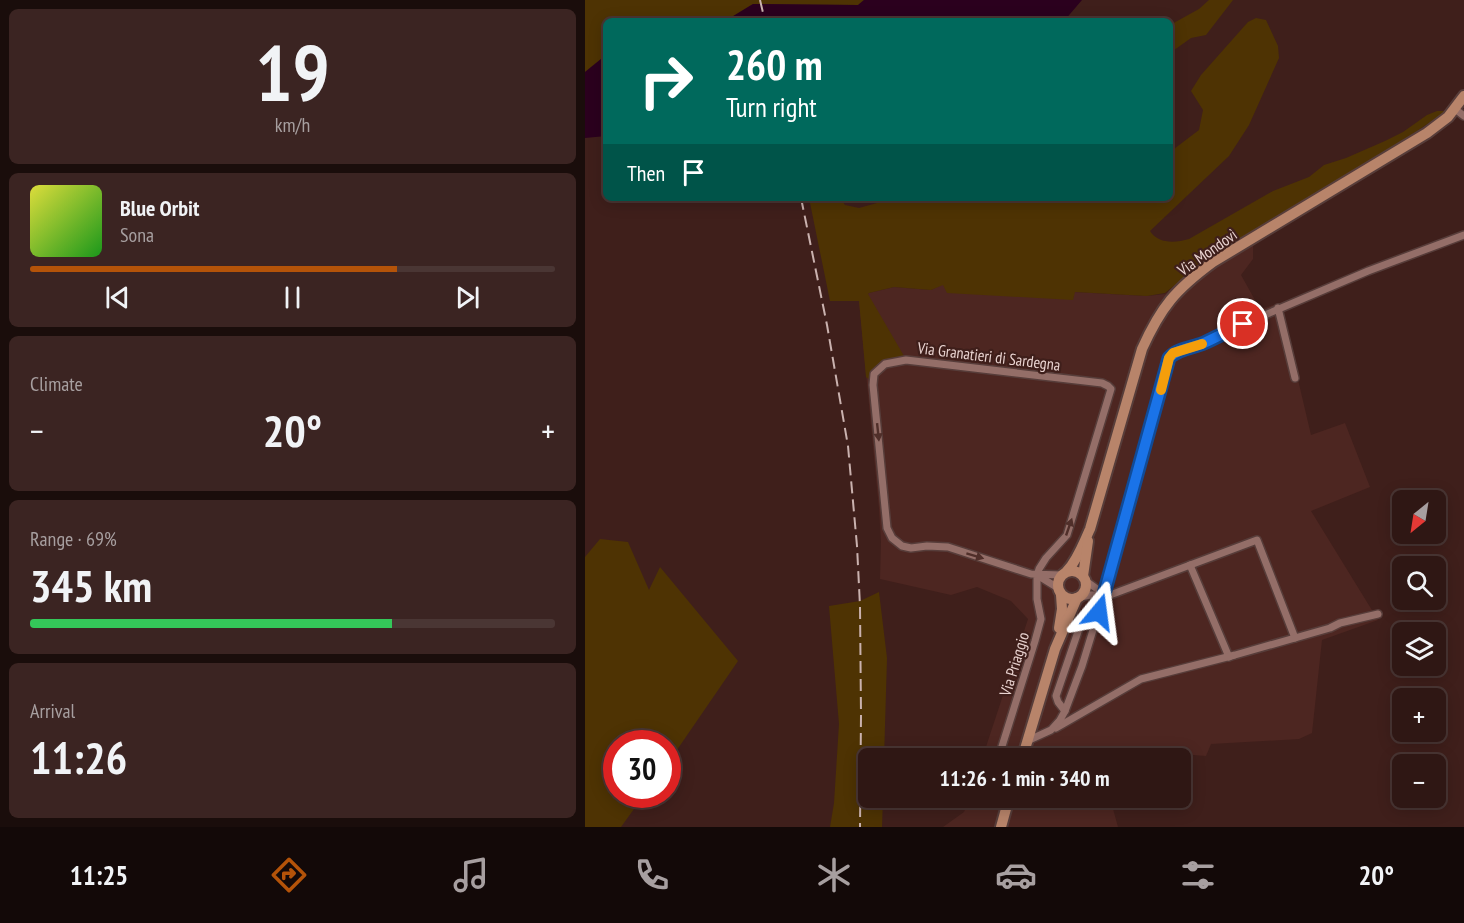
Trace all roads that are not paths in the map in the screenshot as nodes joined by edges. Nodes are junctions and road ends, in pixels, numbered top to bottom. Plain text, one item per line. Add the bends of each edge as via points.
1 (1464, 96) edge
2 (1459, 113) edge
3 (1464, 235) edge
4 (1278, 308) junction
5 (1295, 378) dead end
6 (1090, 529) junction
7 (1190, 565) junction
8 (1064, 573) junction
9 (1037, 574) junction
10 (1084, 579) junction
11 (1059, 592) junction
12 (1104, 594) junction
13 (1079, 598) junction
14 (1378, 614) dead end
15 (1083, 617) dead end
16 (1295, 638) junction
17 (1055, 649) junction
18 (1229, 657) junction
19 (1065, 711) junction
20 (1051, 730) junction
21 (1027, 741) junction
22 (1001, 748) edge
23 (1025, 748) edge
24 (1006, 808) edge
25 (1001, 827) edge

1 - 2 main road, Via Mondovì
2 - 6 main road, Via Mondovì via 1213,262 1178,290 1152,326 1142,349
3 - 4 street
4 - 5 street
4 - 12 street via 1169,358
6 - 8 main road, Via Mondovì via 1073,565
6 - 10 main road, Via Mondovì
7 - 12 street
7 - 16 street via 1257,540
7 - 18 street
8 - 9 street, Via Granatieri di Sardegna
8 - 10 main road via 1076,571
8 - 11 main road via 1058,581
9 -> 9 street, Via Granatieri di Sardegna via 1067,535 1111,389 1085,380 906,360 885,363 874,374 873,385 887,528 892,538 902,546 948,547
9 - 11 street, Via Granatieri di Sardegna
9 - 22 street, Via Priaggio via 1041,619
10 - 12 street
10 - 13 main road via 1085,590
11 - 13 main road via 1069,599
11 - 17 main road via 1062,609
12 - 13 street
12 - 19 street
13 - 17 main road
14 - 16 street
15 - 19 street via 1056,696
16 - 18 street
17 - 21 main road
18 - 20 street via 1141,679
19 - 20 street
20 - 21 street
21 - 23 main road
24 - 25 main road

